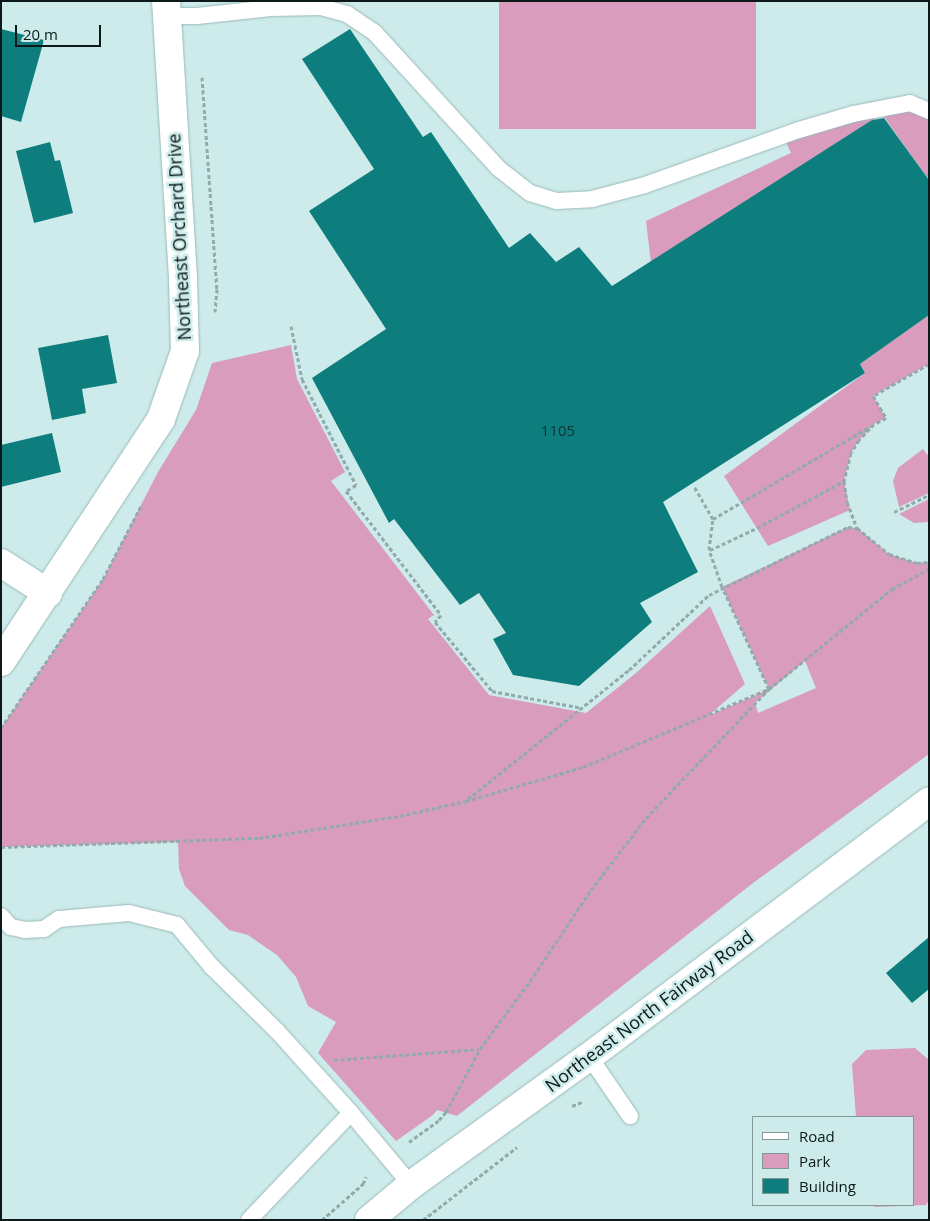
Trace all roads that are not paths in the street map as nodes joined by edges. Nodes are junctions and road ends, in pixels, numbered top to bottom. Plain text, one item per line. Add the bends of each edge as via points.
1 (166, 9) edge
2 (929, 111) edge
3 (1, 563) edge
4 (48, 592) junction
5 (1, 662) edge
6 (929, 801) edge
7 (1, 916) edge
8 (589, 1056) junction
9 (351, 1113) junction
10 (630, 1116) dead end
11 (411, 1185) junction
12 (250, 1220) edge
13 (369, 1220) edge

1 - 2 lane via 197,16 271,8 321,7 347,14 374,32 498,168 530,193 557,201 592,199 645,184 853,114 910,103
1 - 4 street, Northeast Orchard Drive via 184,278 185,350 161,419
3 - 4 street
4 - 5 street, Northeast Orchard Drive
6 - 8 street, Northeast North Fairway Road
7 - 9 lane via 11,927 25,930 44,929 59,919 129,913 177,925 212,967 277,1031
8 - 10 lane
8 - 11 street, Northeast North Fairway Road
9 - 11 lane
9 - 12 lane
11 - 13 street, Northeast North Fairway Road

